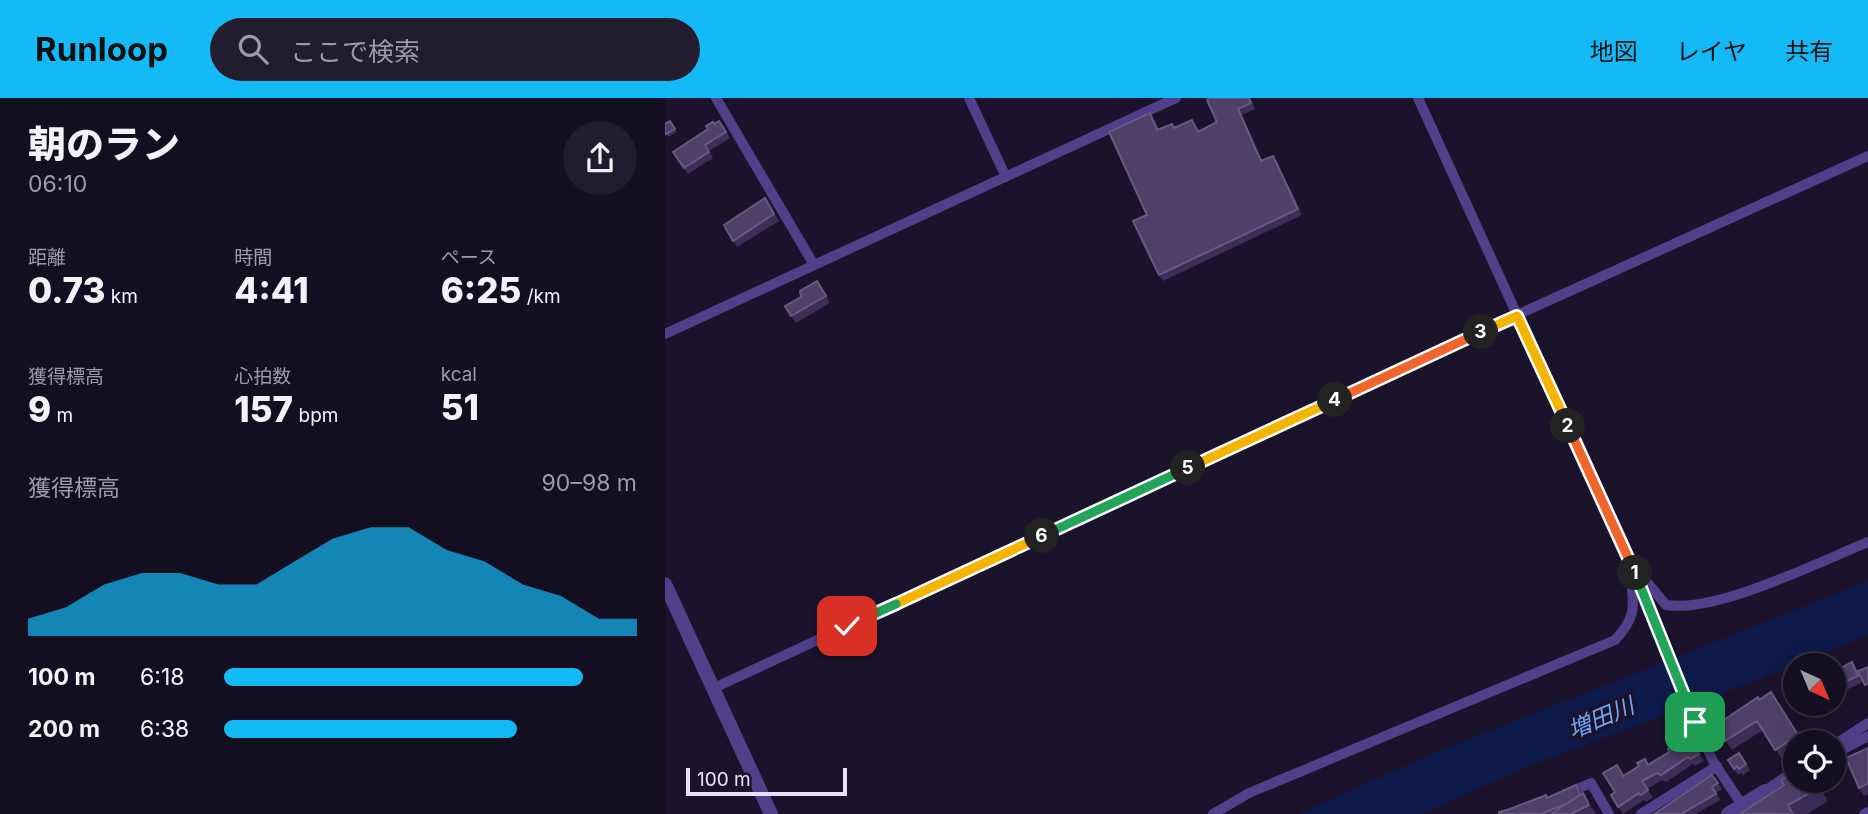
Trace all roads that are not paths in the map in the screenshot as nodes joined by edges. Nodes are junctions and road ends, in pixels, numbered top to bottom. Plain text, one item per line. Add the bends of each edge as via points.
1 (716, 98) edge
2 (969, 98) edge
3 (1177, 98) edge
4 (1417, 98) edge
5 (1868, 156) edge
6 (1006, 177) junction
7 (814, 265) junction
8 (1517, 316) junction
9 (665, 334) edge
10 (1868, 542) edge
11 (1630, 562) junction
12 (665, 584) edge
13 (714, 688) junction
14 (1868, 723) edge
15 (1868, 736) edge
16 (1846, 737) edge
17 (1846, 748) edge
18 (1717, 766) junction
19 (1783, 780) edge
20 (1765, 791) joint
21 (1555, 798) edge
22 (1742, 805) junction
23 (771, 814) edge
24 (1213, 814) edge
25 (1609, 814) edge
26 (1641, 814) edge
27 (1728, 814) edge

1 - 7 street
2 - 6 street
3 - 6 street
4 - 8 street
5 - 8 street
6 - 7 street
7 - 9 street
8 - 11 street
8 - 13 street
10 - 11 street via 1759,586 1679,607 1666,606
11 - 18 street
11 - 24 street via 1633,614 1615,640 1249,793
12 - 13 street
13 - 23 street
14 - 16 street
15 - 17 street
18 - 22 street
18 - 26 street
19 - 20 street
20 - 22 street
21 - 25 street via 1591,783
22 - 27 street

